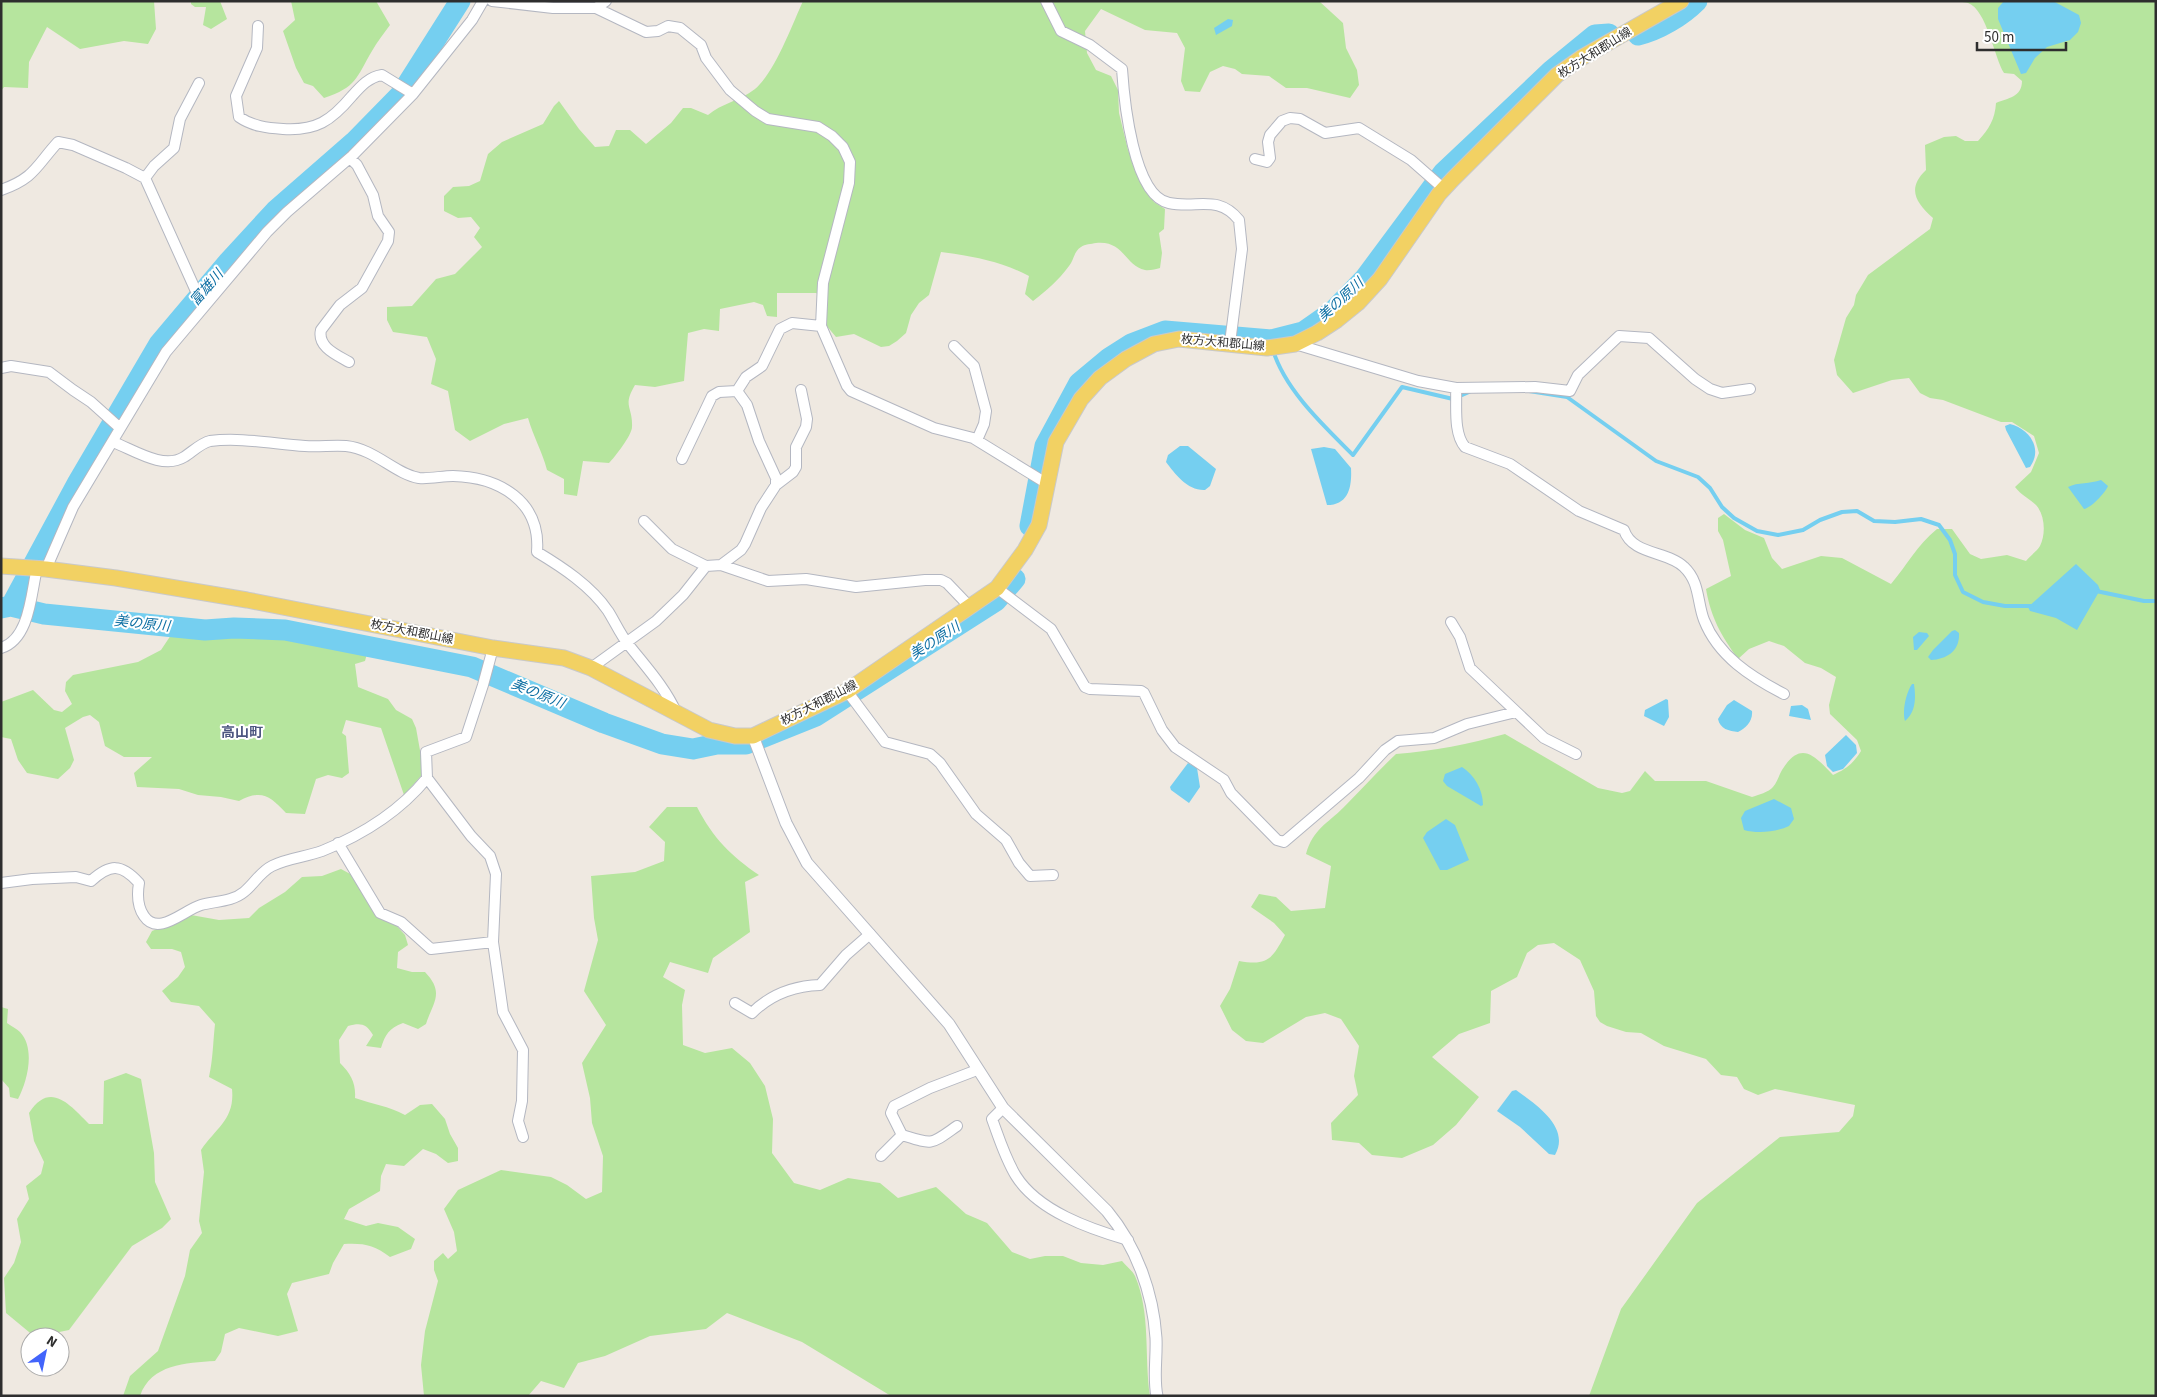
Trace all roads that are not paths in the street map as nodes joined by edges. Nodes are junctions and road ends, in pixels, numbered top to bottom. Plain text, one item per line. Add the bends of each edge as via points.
1 (483, 1) edge
2 (492, 1) edge
3 (606, 1) edge
4 (1046, 1) edge
5 (1682, 1) edge
6 (596, 8) junction
7 (258, 26) dead end
8 (199, 83) dead end
9 (413, 94) junction
10 (350, 158) junction
11 (1255, 159) dead end
12 (145, 178) junction
13 (1444, 188) junction
14 (1, 190) edge
15 (208, 300) junction
16 (820, 326) junction
17 (1230, 343) junction
18 (1294, 344) junction
19 (954, 346) dead end
20 (349, 362) dead end
21 (2, 367) edge
22 (1456, 388) junction
23 (1750, 389) dead end
24 (801, 390) dead end
25 (737, 391) junction
26 (120, 428) junction
27 (977, 440) junction
28 (113, 442) junction
29 (682, 459) dead end
30 (1046, 483) junction
31 (776, 485) junction
32 (644, 521) dead end
33 (721, 565) junction
34 (1, 566) edge
35 (706, 566) junction
36 (42, 568) junction
37 (997, 588) junction
38 (970, 607) junction
39 (1451, 622) dead end
40 (626, 643) junction
41 (1, 648) edge
42 (493, 648) junction
43 (591, 668) junction
44 (848, 691) junction
45 (1784, 694) dead end
46 (1516, 712) junction
47 (677, 714) junction
48 (755, 743) junction
49 (1576, 754) dead end
50 (427, 778) junction
51 (338, 843) junction
52 (1053, 875) dead end
53 (1, 883) edge
54 (870, 934) junction
55 (492, 942) junction
56 (735, 1003) dead end
57 (977, 1070) junction
58 (1003, 1108) junction
59 (957, 1126) dead end
60 (902, 1135) junction
61 (523, 1137) dead end
62 (881, 1156) dead end
63 (1128, 1240) junction
64 (1157, 1396) edge

1 - 9 street via 472,20
2 - 6 street via 553,8
3 - 6 street
4 - 17 street via 1062,31 1090,45 1122,68 1128,130 1140,167 1156,198 1168,203 1225,206 1239,220 1242,249
5 - 13 main road, 枚方大和郡山線 via 1557,75
6 - 16 street via 646,32 668,26 680,28 702,45 706,58 730,90 755,112 768,119 818,127 843,147 850,162 849,183 823,284
7 - 9 street via 257,48 236,96 239,117 245,121 276,129 309,128 322,124 372,76 382,75
8 - 12 street via 180,119 174,148
9 - 10 street
10 - 15 street via 267,232
10 - 20 street via 357,165 378,216 389,232 382,254 362,288 340,305 322,330 322,340 328,350
11 - 13 street via 1267,162 1270,158 1268,142 1276,127 1290,118 1300,119 1325,133 1359,128 1411,160
12 - 14 street via 73,145 58,142 30,176
12 - 15 street via 195,289
13 - 18 main road, 枚方大和郡山線 via 1380,279 1358,303 1338,320
15 - 26 street via 166,352
16 - 25 street via 792,323 780,329 762,366 746,377
16 - 27 street via 851,391 934,428
17 - 18 main road, 枚方大和郡山線 via 1267,348
17 - 30 main road, 枚方大和郡山線 via 1179,339 1154,344 1100,378 1080,399 1056,442
18 - 22 street via 1409,378
19 - 27 street via 974,366 986,411
21 - 26 street via 49,372
22 - 23 street via 1535,387 1570,391 1578,375 1619,336 1649,338 1695,380 1710,389 1722,393
22 - 45 street via 1458,427 1465,447 1510,464 1580,510 1624,530 1639,547 1674,559 1693,578 1704,620 1718,644 1753,678
24 - 31 street via 807,419 796,447 796,467
25 - 29 street via 719,392 712,396
25 - 31 street via 747,405
26 - 28 street
27 - 30 street
28 - 36 street via 74,506
28 - 40 street via 172,462 208,441 248,440 326,448 345,446 360,449 412,476 469,477 486,481 518,498 535,523 537,552 591,593 607,610
30 - 37 main road, 枚方大和郡山線 via 1038,525 1025,550
31 - 33 street via 741,550
32 - 35 street via 672,550
33 - 35 street
33 - 38 street via 768,581 806,579 856,587 941,580
34 - 36 main road, 枚方大和郡山線
35 - 40 street via 656,621
36 - 41 street via 22,630 16,640
36 - 42 main road, 枚方大和郡山線 via 248,600
37 - 38 main road, 枚方大和郡山線
37 - 46 street via 1050,629 1085,687 1144,693 1162,730 1175,746 1224,780 1246,810 1277,840 1284,842 1398,741 1434,738 1467,724
38 - 44 main road, 枚方大和郡山線
39 - 46 street via 1460,637 1470,668
40 - 43 street
40 - 47 street via 652,672 671,699
42 - 43 main road, 枚方大和郡山線 via 564,658
42 - 50 street via 466,738 426,752
43 - 47 main road, 枚方大和郡山線
44 - 48 main road, 枚方大和郡山線
44 - 52 street via 885,742 930,754 940,763 976,814 999,831 1030,876
46 - 49 street via 1544,738
47 - 48 main road, 枚方大和郡山線 via 722,734
48 - 54 street via 786,823 807,863
50 - 51 street via 411,797 395,809
50 - 55 street via 490,856 496,874
51 - 53 street via 323,851 271,866 233,899 199,906 165,924 155,924 145,918 137,896 139,883 132,875 116,868 105,869 92,881 76,877
51 - 55 street via 380,913 401,922 431,949
54 - 56 street via 820,985 802,986 778,994 764,1001 752,1013
54 - 57 street via 949,1024
55 - 61 street via 503,1012 523,1050 522,1101 518,1121
57 - 58 street
57 - 60 street via 894,1106 890,1113
58 - 63 street via 1107,1211
58 - 63 street via 992,1119 1017,1178 1055,1212 1105,1234
59 - 60 street via 934,1142
60 - 62 street
63 - 64 street via 1154,1314

